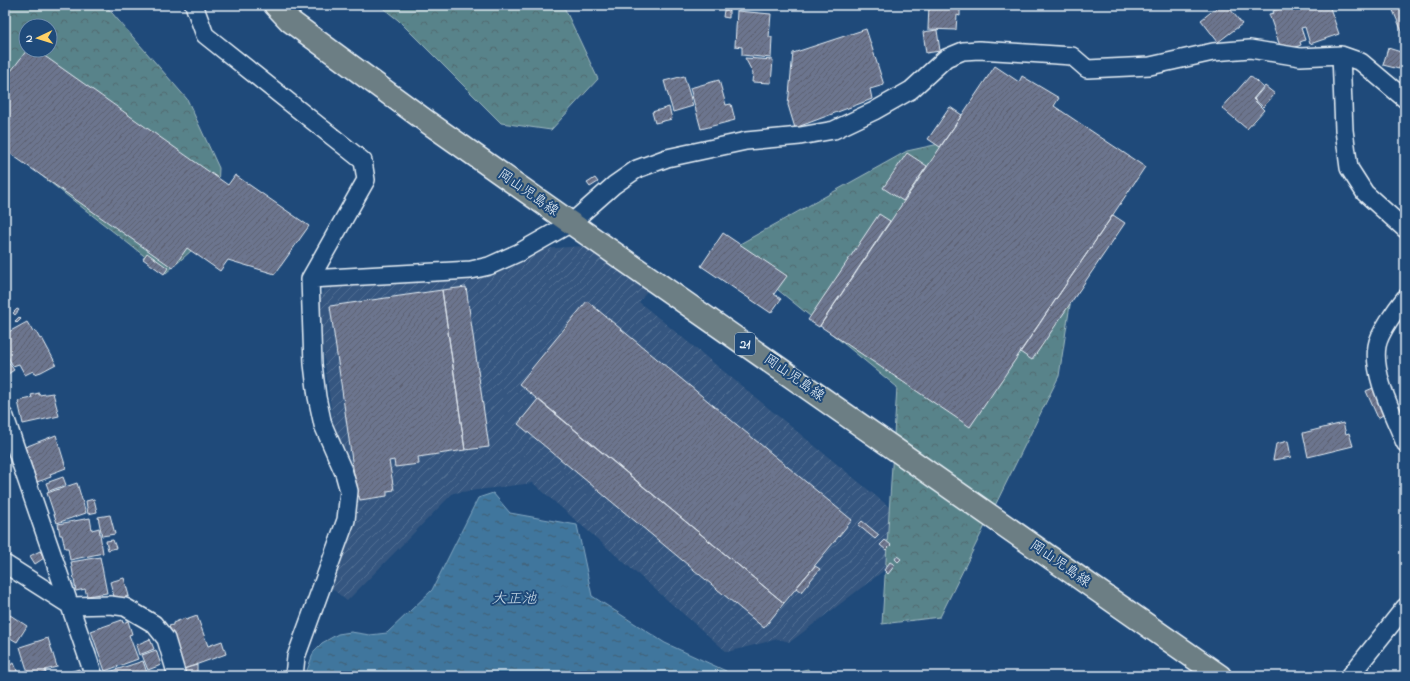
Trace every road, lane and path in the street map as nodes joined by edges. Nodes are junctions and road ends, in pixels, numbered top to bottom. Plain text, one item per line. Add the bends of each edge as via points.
1 (194, 5) edge
2 (275, 5) edge
3 (1341, 55) junction
4 (1405, 99) edge
5 (571, 223) junction
6 (1405, 229) edge
7 (310, 279) junction
8 (1405, 298) edge
9 (5, 417) edge
10 (1405, 443) edge
11 (5, 564) edge
12 (71, 606) junction
13 (1405, 607) edge
14 (94, 676) edge
15 (177, 676) edge
16 (294, 676) edge
17 (1220, 676) edge
18 (1350, 676) edge

1 - 7 street via 205,34 363,161 366,180
2 - 5 main road, 岡山児島線 / 21 via 296,25 426,121
3 - 4 street via 1361,62
3 - 5 street via 1300,58 1250,49 1213,52 1150,66 1087,70 1072,56 964,51 946,58 911,90 834,130 746,141 667,158 637,169 614,184
3 - 6 street via 1344,130 1349,168 1365,193
5 - 7 street via 520,252 489,266 471,270
5 - 17 main road, 岡山児島線 / 21
7 - 16 street via 313,364 317,397 323,426 344,472 349,491 346,520 296,657
8 - 10 street via 1393,314 1377,345 1378,375
9 - 12 street
11 - 12 street
12 - 14 street
12 - 15 street via 125,606 154,624 166,639
13 - 18 street

